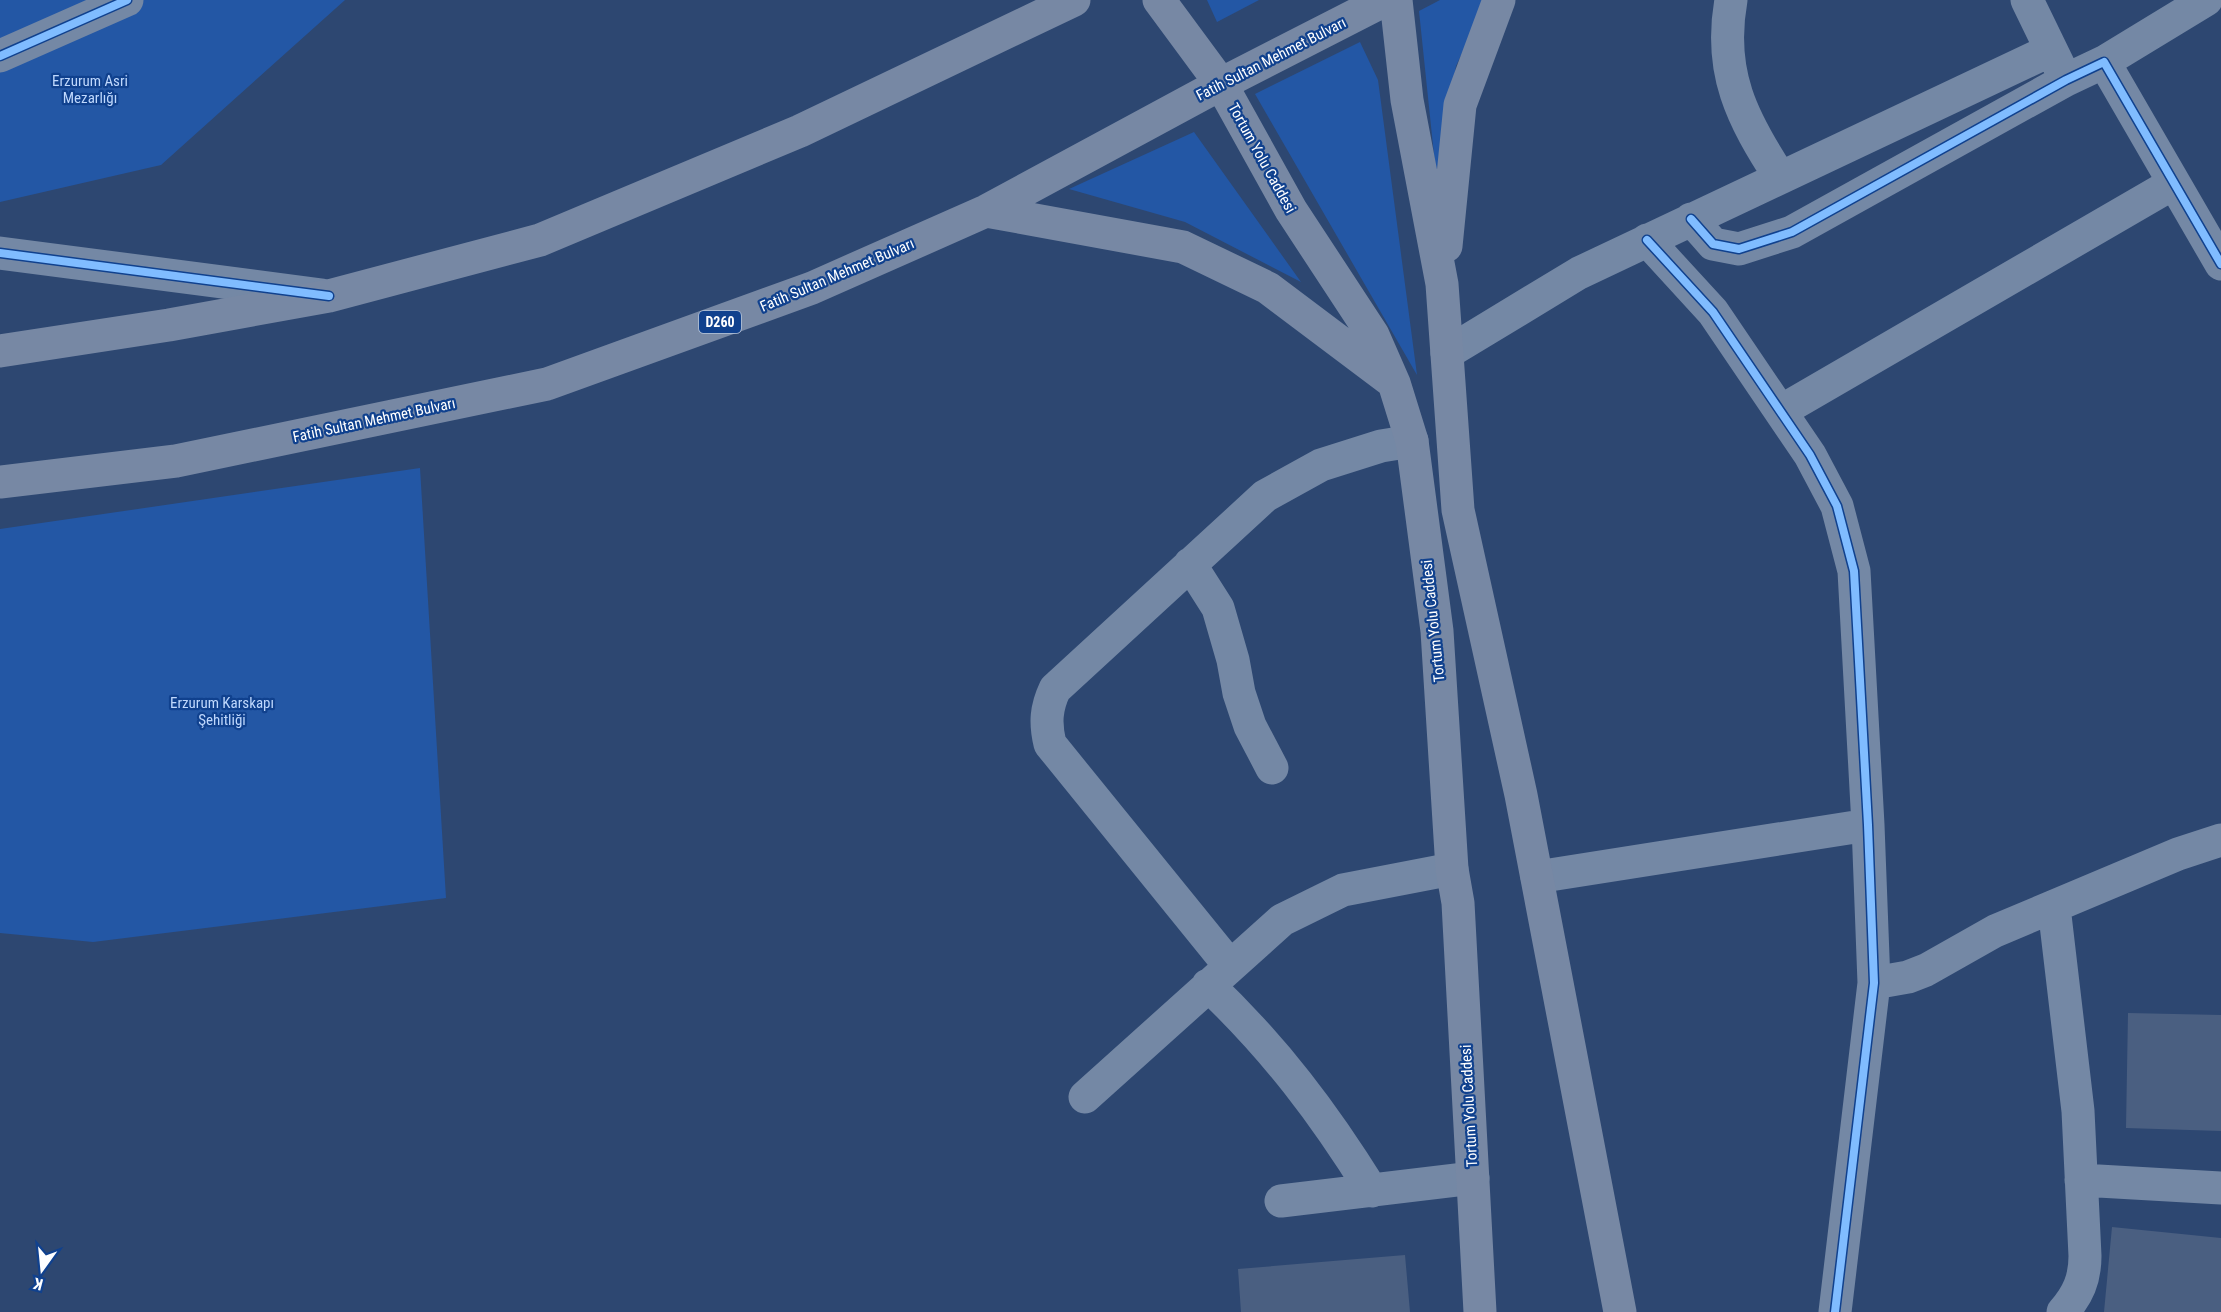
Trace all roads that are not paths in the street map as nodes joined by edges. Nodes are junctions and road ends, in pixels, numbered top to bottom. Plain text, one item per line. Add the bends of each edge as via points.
1 (127, 0) edge
2 (1074, 0) edge
3 (1159, 0) edge
4 (1385, 0) edge
5 (1396, 0) edge
6 (1499, 0) edge
7 (1731, 0) edge
8 (2027, 0) edge
9 (2206, 0) edge
10 (2051, 50) junction
11 (0, 56) edge
12 (2104, 62) junction
13 (2066, 80) junction
14 (1221, 84) junction
15 (1780, 177) junction
16 (2174, 183) junction
17 (986, 211) junction
18 (1691, 219) junction
19 (1647, 240) junction
20 (0, 253) edge
21 (2221, 264) edge
22 (1442, 284) junction
23 (329, 296) junction
24 (0, 351) edge
25 (1447, 353) junction
26 (1394, 383) junction
27 (1781, 411) junction
28 (1412, 441) junction
29 (0, 482) edge
30 (1190, 564) junction
31 (1272, 768) dead end
32 (1868, 825) junction
33 (2221, 840) edge
34 (1452, 868) junction
35 (1537, 877) junction
36 (2054, 907) junction
37 (1219, 976) junction
38 (1874, 983) junction
39 (1085, 1097) dead end
40 (1473, 1178) junction
41 (2081, 1180) junction
42 (2221, 1188) edge
43 (1372, 1191) junction
44 (1281, 1201) dead end
45 (1480, 1312) edge
46 (1620, 1312) edge
47 (1835, 1312) edge
48 (2063, 1312) edge

1 - 11 street
2 - 23 highway via 800,131 540,240
3 - 14 highway, Tortum Yolu Caddesi
4 - 14 highway, Fatih Sultan Mehmet Bulvarı / D260
5 - 22 highway via 1407,100
6 - 22 highway via 1460,105
7 - 15 street via 1731,74 1747,123
8 - 10 street
9 - 12 street
10 - 13 street
10 - 15 street
12 - 13 street
12 - 16 street
13 - 18 street via 1792,232 1739,249 1713,244
14 - 17 highway, Fatih Sultan Mehmet Bulvarı / D260
14 - 26 highway, Tortum Yolu Caddesi via 1291,210 1372,335
15 - 18 street
16 - 21 street
16 - 27 street
17 - 26 highway via 1183,247 1269,288
17 - 29 highway, Fatih Sultan Mehmet Bulvarı / D260 via 812,288 547,384 176,461
18 - 19 street
19 - 25 street via 1579,273
19 - 27 street via 1713,312
20 - 23 street
22 - 25 highway
23 - 24 highway
25 - 35 highway via 1458,510
26 - 28 highway, Tortum Yolu Caddesi
27 - 32 street via 1837,506 1854,571
28 - 30 street via 1350,454 1292,479 1265,496
28 - 34 highway, Tortum Yolu Caddesi via 1437,631
30 - 31 street via 1218,608 1246,715
30 - 37 street via 1055,689 1046,729 1050,744
32 - 35 street
32 - 38 street
33 - 36 street via 2178,854
34 - 37 street via 1343,890 1282,920
34 - 40 highway, Tortum Yolu Caddesi via 1458,903
35 - 46 highway
36 - 38 street via 1995,932 1926,970
36 - 41 street via 2078,1111
37 - 39 street
37 - 43 street via 1243,1019 1306,1092
38 - 47 street
40 - 43 street
40 - 45 highway, Tortum Yolu Caddesi
41 - 42 street
41 - 48 street via 2085,1270 2076,1297
43 - 44 street

